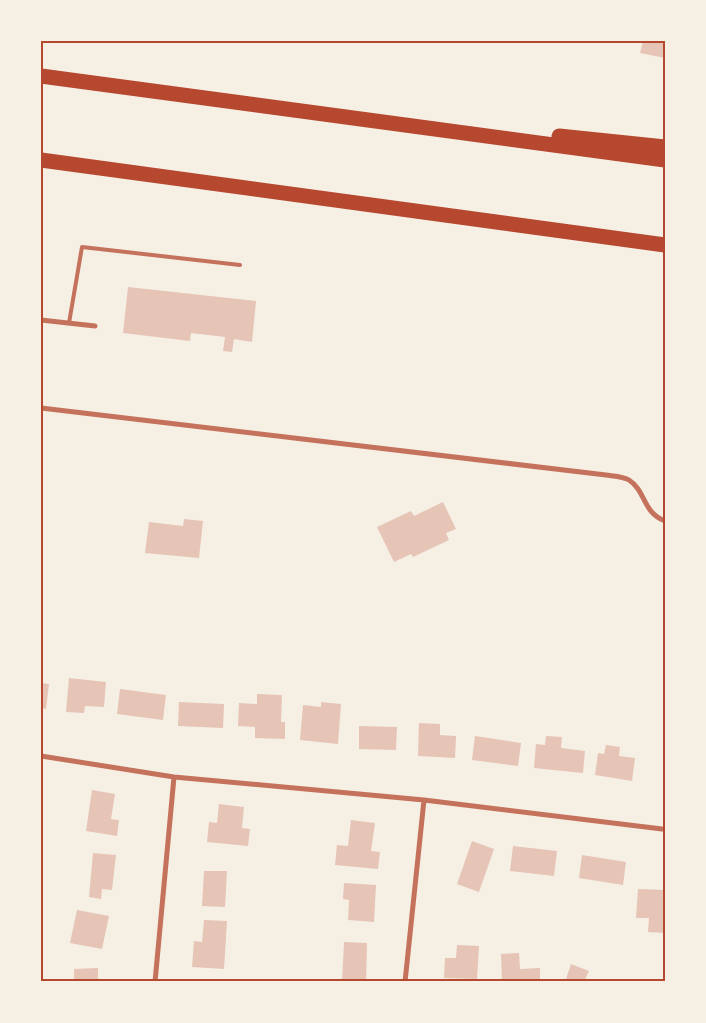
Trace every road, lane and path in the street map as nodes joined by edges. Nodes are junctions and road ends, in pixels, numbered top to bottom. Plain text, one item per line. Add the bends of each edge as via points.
1 (41, 76) edge
2 (184, 96) junction
3 (665, 147) edge
4 (41, 160) edge
5 (665, 160) edge
6 (665, 245) edge
7 (240, 265) dead end
8 (41, 320) edge
9 (69, 323) junction
10 (95, 326) dead end
11 (41, 408) edge
12 (665, 521) edge
13 (41, 756) edge
14 (174, 777) junction
15 (424, 800) junction
16 (662, 829) dead end
17 (155, 982) edge
18 (405, 982) edge

1 - 2 highway
2 - 3 highway
2 - 5 highway
4 - 6 highway
7 - 9 lane via 82,247
8 - 9 street
9 - 10 street
11 - 12 street via 606,474 628,479 652,514
13 - 14 street
14 - 15 street
14 - 17 street
15 - 16 street
15 - 18 street

